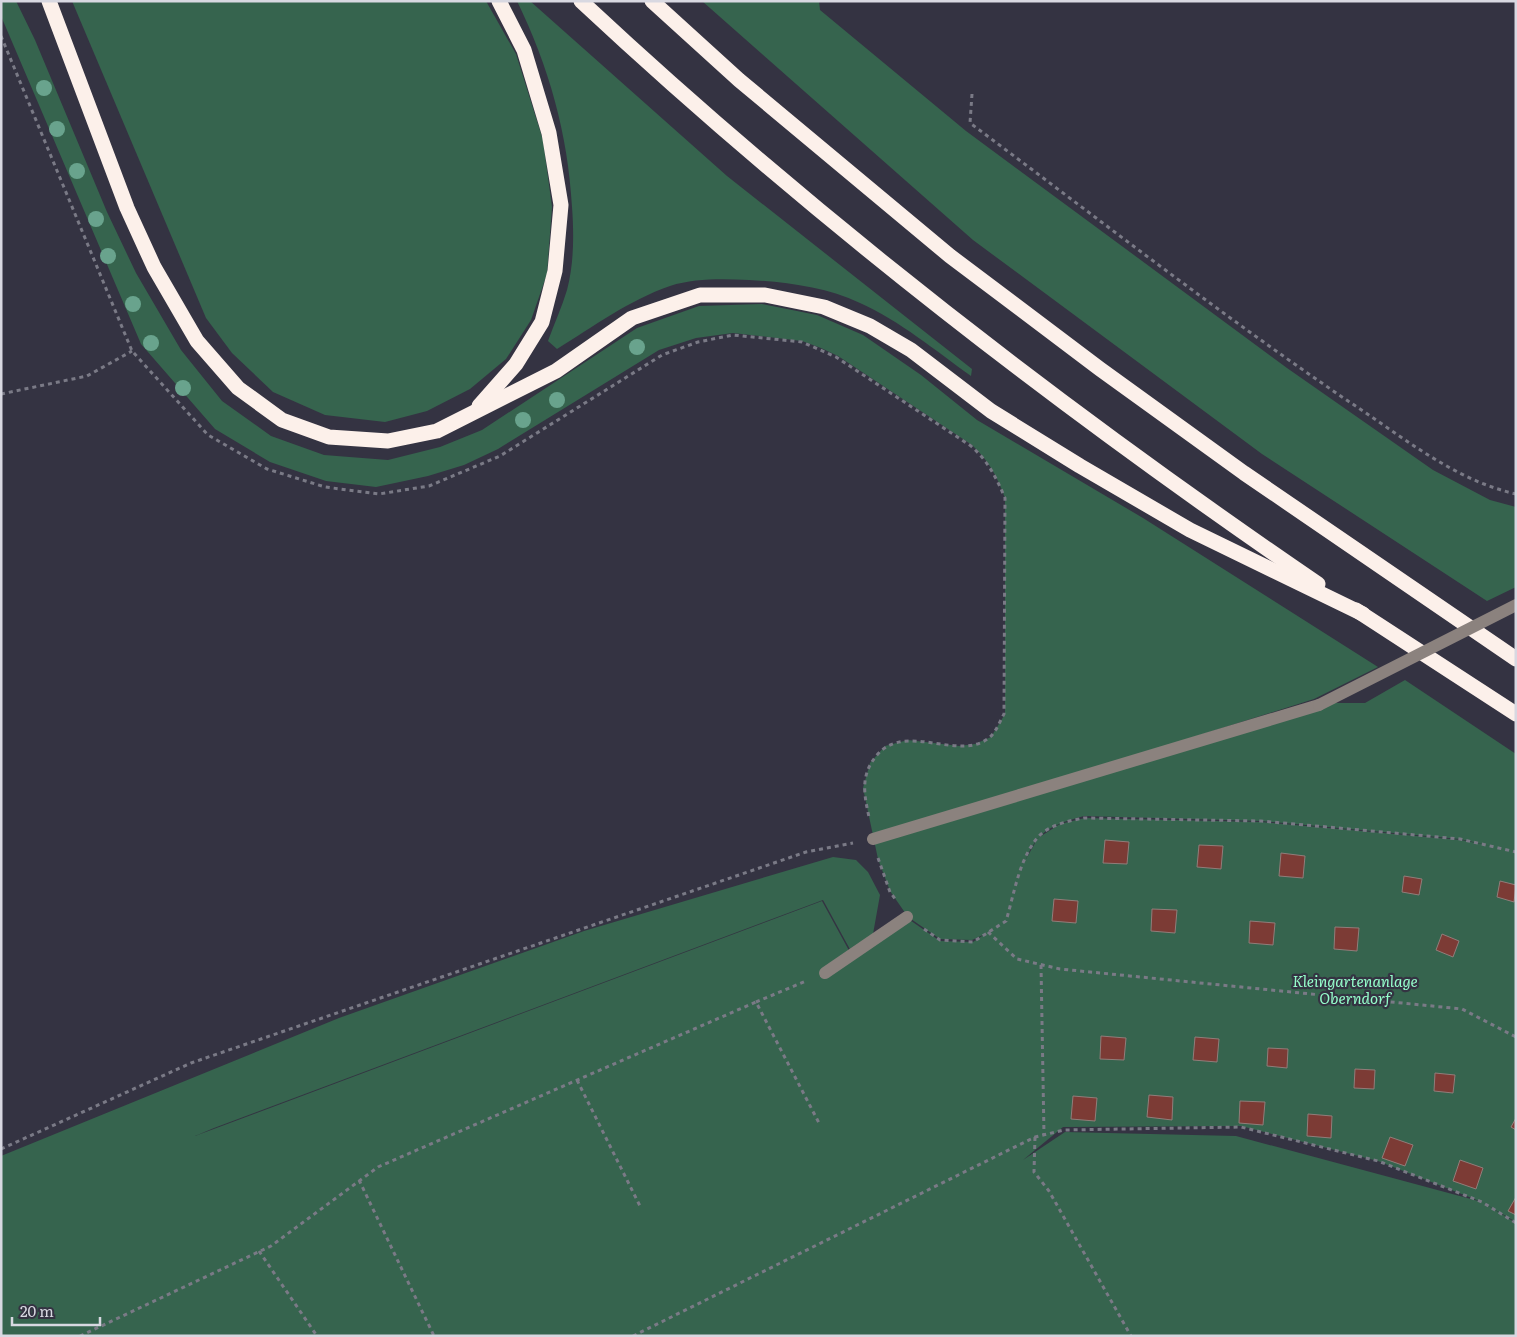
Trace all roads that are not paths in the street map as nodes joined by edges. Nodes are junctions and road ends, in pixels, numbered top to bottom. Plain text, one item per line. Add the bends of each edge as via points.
1 (38, 1) edge
2 (49, 1) edge
3 (499, 1) edge
4 (581, 1) edge
5 (652, 1) edge
6 (60, 36) junction
7 (474, 412) junction
8 (1516, 605) edge
9 (1363, 614) junction
10 (1516, 659) edge
11 (1516, 714) edge
12 (873, 839) road end
13 (907, 917) dead end
14 (824, 974) road end

1 - 6 highway
2 - 6 highway
3 - 7 highway via 524,50 550,133 561,204 555,270 542,322 516,364
4 - 9 highway via 716,122 925,297 1202,503
5 - 10 highway via 740,80 950,256 1244,473
6 - 7 highway via 127,208 154,267 196,341 238,388 282,420 329,438 388,441 436,431
7 - 9 highway via 556,371 632,318 700,295 765,295 824,307 870,326 911,350 991,411 1190,530
8 - 12 street, bridge via 1319,705
9 - 11 highway
13 - 14 street

